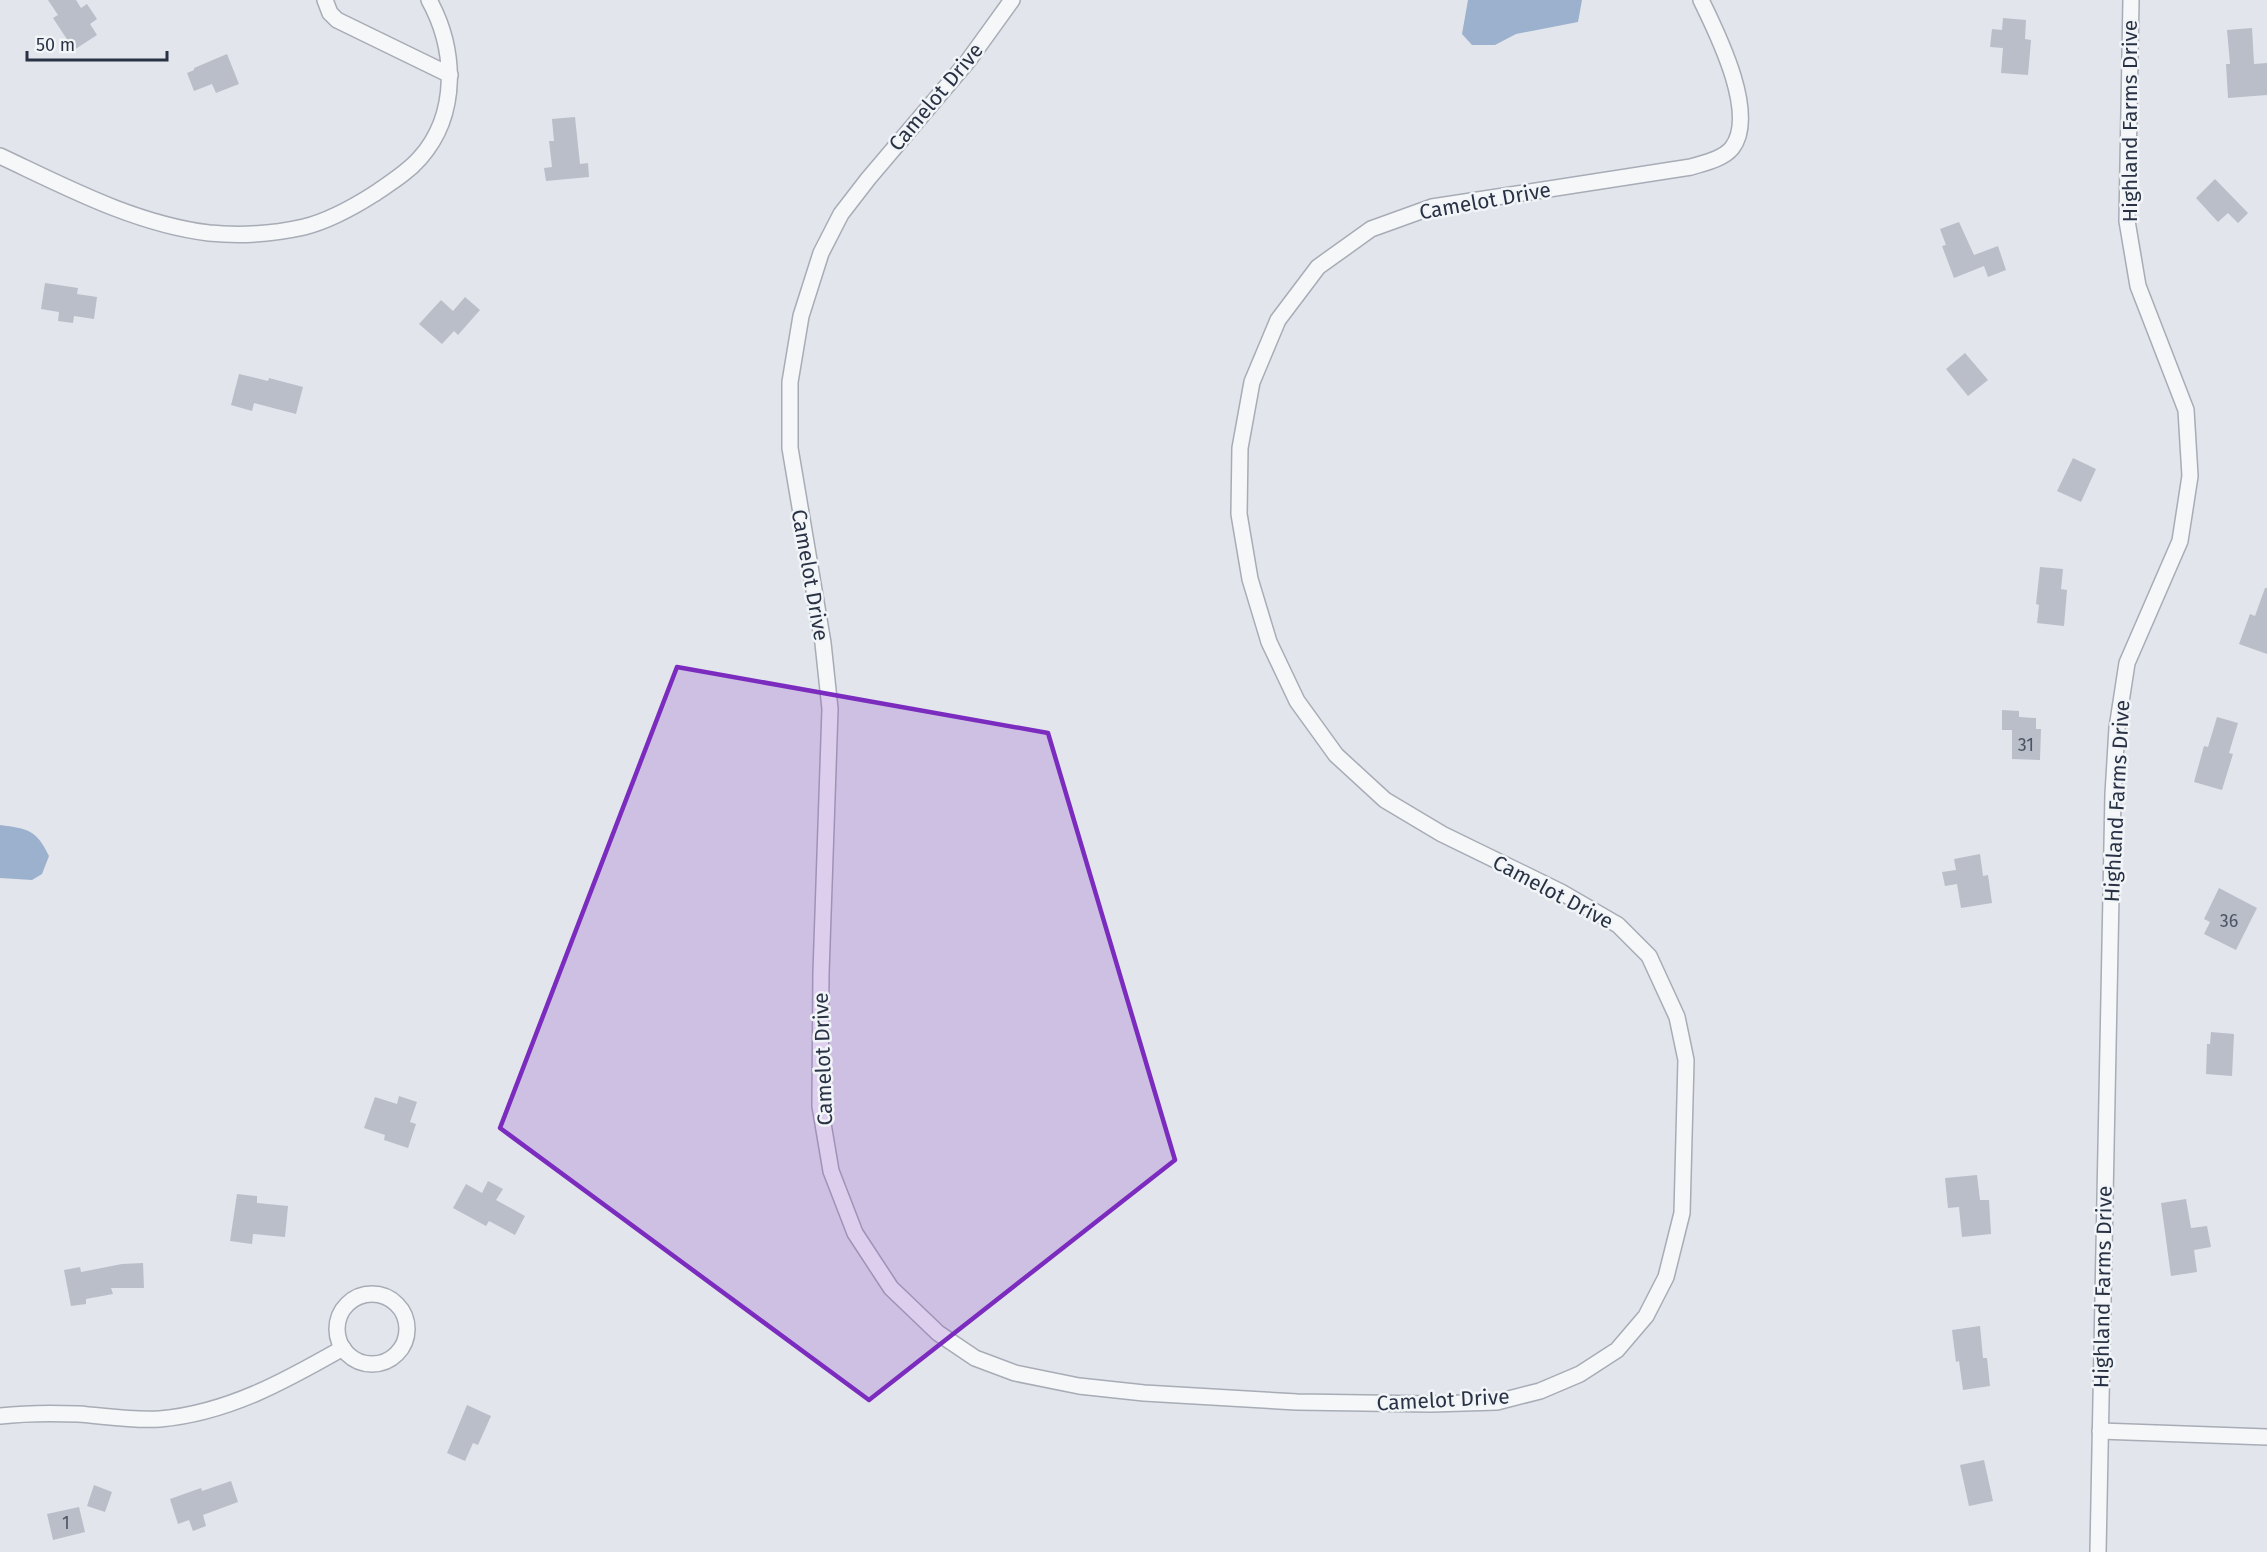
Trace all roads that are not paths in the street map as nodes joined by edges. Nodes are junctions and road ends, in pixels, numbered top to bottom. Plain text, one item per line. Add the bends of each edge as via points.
1 (325, 0) edge
2 (429, 0) edge
3 (1012, 0) edge
4 (1701, 0) edge
5 (2131, 0) edge
6 (450, 75) junction
7 (0, 156) edge
8 (343, 1348) junction
9 (0, 1416) edge
10 (2100, 1431) junction
11 (2267, 1437) edge
12 (2098, 1552) edge

1 - 6 street via 337,20
2 - 6 street via 443,34
3 - 4 street, Camelot Drive via 968,61 841,214 821,253 801,316 790,382 790,448 823,643 830,709 820,1106 831,1171 855,1233 891,1288 938,1334 995,1366 1079,1386 1144,1393 1298,1402 1431,1404 1497,1402 1540,1391 1580,1374 1617,1350 1646,1316 1666,1276 1682,1213 1686,1060 1677,1017 1649,956 1618,925 1561,892 1442,834 1385,800 1336,755 1298,701 1269,642 1250,579 1239,514 1240,448 1252,382 1278,320 1318,267 1371,229 1432,207 1691,167 1712,161 1732,148 1741,128 1736,84 1723,43
5 - 10 street, Highland Farms Drive via 2127,221 2138,286 2186,410 2190,476 2180,541 2127,663 2117,728
6 - 7 street via 449,95 435,135 408,170 357,204 318,223 286,230 232,234 188,229 145,218
8 - 8 street via 371,1364 392,1357 400,1349 406,1331 405,1316 399,1306 379,1294 356,1297 340,1314 337,1325
8 - 9 street via 254,1395 185,1416
10 - 11 street
10 - 12 street, Highland Farms Drive

